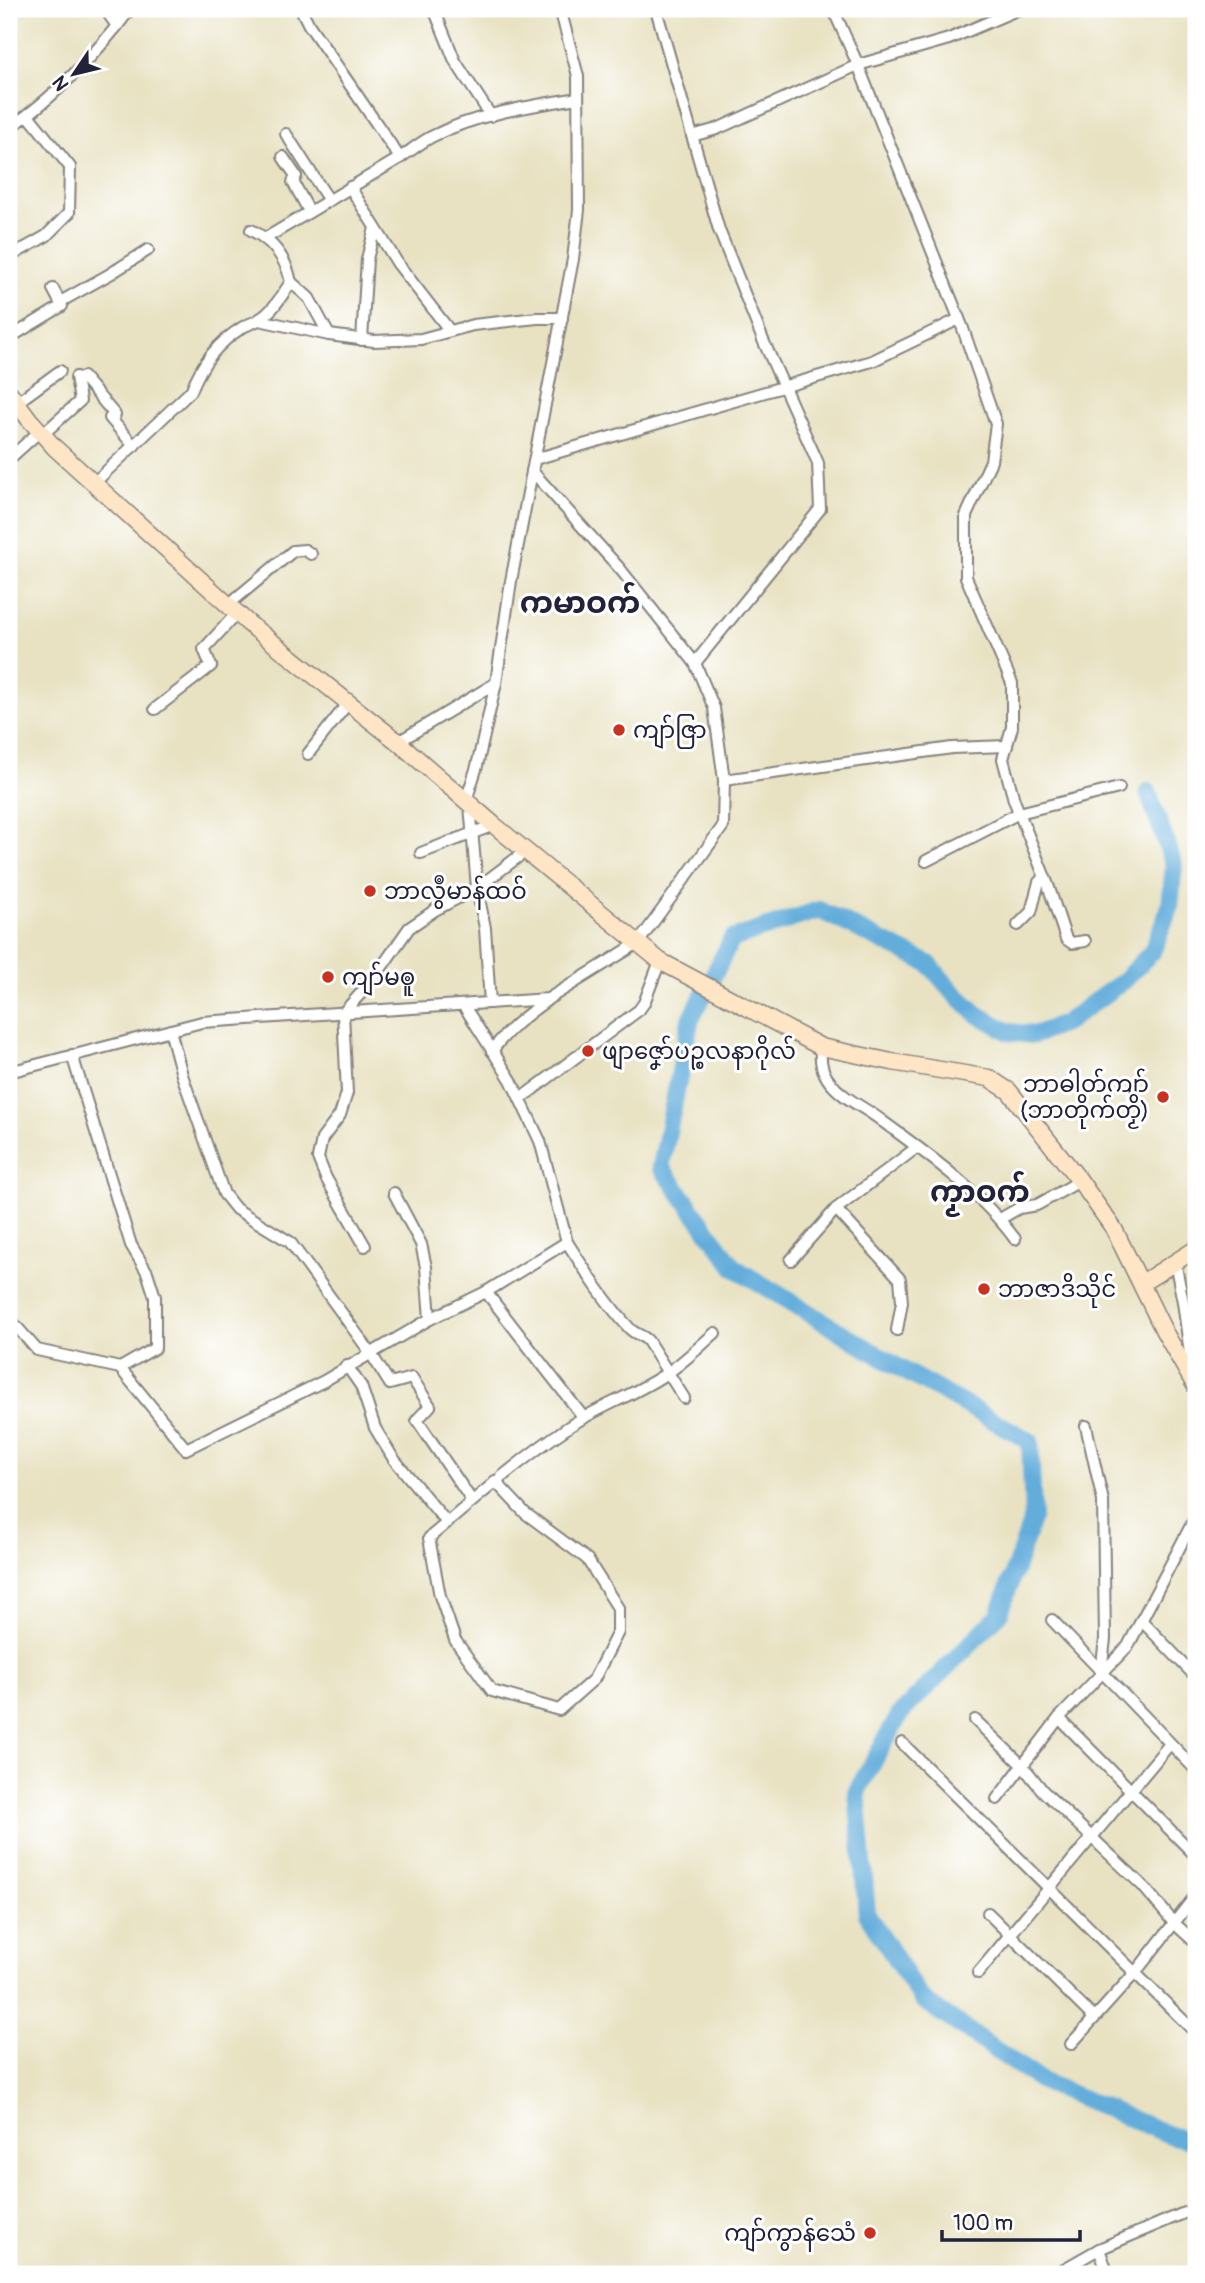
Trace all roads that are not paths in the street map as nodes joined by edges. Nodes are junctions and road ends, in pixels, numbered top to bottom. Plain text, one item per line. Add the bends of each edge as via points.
1 (105, 9) edge
2 (130, 9) edge
3 (301, 9) edge
4 (434, 9) edge
5 (560, 9) edge
6 (656, 9) edge
7 (833, 9) edge
8 (1019, 9) edge
9 (117, 26) junction
10 (858, 65) junction
11 (579, 98) junction
12 (28, 115) junction
13 (491, 116) junction
14 (9, 128) edge
15 (286, 134) dead end
16 (692, 136) junction
17 (283, 157) dead end
18 (400, 158) junction
19 (350, 187) junction
20 (328, 199) junction
21 (309, 211) junction
22 (375, 228) junction
23 (251, 230) dead end
24 (266, 237) junction
25 (148, 250) dead end
26 (9, 257) edge
27 (291, 282) junction
28 (53, 289) dead end
29 (60, 302) junction
30 (562, 318) junction
31 (959, 319) junction
32 (259, 320) junction
33 (450, 331) junction
34 (329, 335) junction
35 (9, 338) edge
36 (362, 340) junction
37 (60, 371) dead end
38 (783, 387) junction
39 (12, 398) edge
40 (41, 433) junction
41 (134, 446) junction
42 (9, 459) edge
43 (533, 465) junction
44 (94, 482) junction
45 (310, 554) dead end
46 (232, 609) junction
47 (695, 663) junction
48 (496, 683) junction
49 (348, 703) junction
50 (156, 709) dead end
51 (398, 742) junction
52 (1007, 746) junction
53 (308, 754) dead end
54 (723, 780) junction
55 (1119, 788) dead end
56 (468, 803) junction
57 (1019, 813) junction
58 (494, 825) junction
59 (471, 835) junction
60 (526, 850) junction
61 (421, 853) dead end
62 (926, 861) dead end
63 (1045, 878) junction
64 (477, 888) junction
65 (1018, 925) dead end
66 (1086, 941) dead end
67 (638, 943) junction
68 (660, 961) junction
69 (548, 999) junction
70 (490, 1003) junction
71 (464, 1006) junction
72 (343, 1013) junction
73 (170, 1030) junction
74 (821, 1047) junction
75 (492, 1051) junction
76 (72, 1055) junction
77 (9, 1072) edge
78 (520, 1099) junction
79 (916, 1148) junction
80 (1080, 1181) junction
81 (394, 1193) dead end
82 (836, 1209) junction
83 (1000, 1219) junction
84 (1015, 1240) dead end
85 (567, 1242) junction
86 (365, 1246) dead end
87 (1196, 1249) edge
88 (791, 1260) dead end
89 (1175, 1262) junction
90 (1142, 1283) junction
91 (486, 1292) junction
92 (9, 1318) edge
93 (430, 1319) junction
94 (897, 1330) dead end
95 (715, 1333) dead end
96 (370, 1352) junction
97 (347, 1366) junction
98 (120, 1368) junction
99 (669, 1372) junction
100 (1195, 1385) edge
101 (684, 1398) dead end
102 (584, 1418) junction
103 (1086, 1426) dead end
104 (495, 1481) junction
105 (472, 1501) junction
106 (1196, 1517) edge
107 (443, 1518) dead end
108 (1052, 1620) dead end
109 (1141, 1620) junction
110 (1101, 1672) junction
111 (1196, 1677) edge
112 (1059, 1717) junction
113 (975, 1720) dead end
114 (902, 1743) dead end
115 (1169, 1745) junction
116 (1022, 1765) junction
117 (1196, 1770) edge
118 (1132, 1789) junction
119 (997, 1799) dead end
120 (1092, 1836) junction
121 (1196, 1856) edge
122 (1049, 1887) junction
123 (1196, 1895) edge
124 (988, 1913) dead end
125 (1174, 1923) junction
126 (1009, 1936) junction
127 (1196, 1943) edge
128 (978, 1973) dead end
129 (1135, 1973) junction
130 (1094, 2018) junction
131 (1196, 2033) edge
132 (1071, 2044) dead end
133 (1196, 2208) edge
134 (1099, 2249) junction
135 (1055, 2274) edge
136 (1108, 2274) edge

1 - 9 street
2 - 9 street
3 - 18 street
4 - 13 street via 455,61
5 - 11 street via 578,76
6 - 16 street
7 - 10 street
8 - 10 street via 949,39
9 - 12 street
10 - 16 street
10 - 31 street
11 - 13 street
11 - 30 street via 579,211
12 - 14 street
12 - 26 street via 70,167 69,213 46,236
13 - 18 street via 432,137
15 - 20 street
16 - 38 street via 719,230
17 - 21 street
18 - 19 street
19 - 20 street
19 - 22 street
20 - 21 street
21 - 24 street
22 - 33 street
22 - 36 street via 367,259
23 - 24 street
24 - 27 street via 285,262
25 - 29 street
27 - 32 street
27 - 34 street via 309,298
28 - 29 street
29 - 35 street via 62,306
30 - 33 street
30 - 43 street
31 - 38 street via 872,361
31 - 52 street via 996,424 991,461 966,516 966,577 1012,683
32 - 34 street
32 - 41 street via 215,348 191,391
33 - 36 street via 421,339
34 - 36 street
37 - 39 street
38 - 43 street
38 - 47 street via 818,463 820,509
39 - 40 street
40 - 41 street via 80,401 80,377 115,415 110,418
40 - 42 street
40 - 44 street
41 - 44 street
43 - 47 street
43 - 48 street
44 - 46 street
45 - 46 street via 293,551
46 - 49 street
46 - 50 street via 204,649 211,666
47 - 54 street via 714,708
48 - 51 street
48 - 56 street
49 - 51 street
49 - 53 street
51 - 56 street
52 - 54 street via 952,748
52 - 57 street via 1003,759
54 - 67 street via 723,826
55 - 57 street
56 - 58 street
56 - 59 street
57 - 62 street
57 - 63 street
58 - 59 street
58 - 60 street
59 - 61 street
59 - 64 street
60 - 64 street
60 - 67 street
63 - 65 street via 1039,882 1031,912
63 - 66 street via 1066,939
64 - 70 street
64 - 72 street via 409,928
67 - 68 street
67 - 69 street
68 - 74 street
68 - 78 street via 639,1010
69 - 70 street
69 - 75 street via 503,1035
70 - 71 street
71 - 72 street
71 - 75 street
72 - 73 street via 202,1022
72 - 86 street via 347,1093 340,1115 322,1139 318,1158
73 - 76 street
73 - 96 street via 223,1194 236,1209 290,1242
74 - 79 street via 824,1073 838,1091
74 - 80 street via 989,1078 1009,1091
75 - 78 street
76 - 77 street
76 - 98 street via 131,1245 155,1297 155,1348
78 - 85 street via 540,1141
79 - 82 street
79 - 83 street
80 - 83 street
80 - 90 street via 1114,1229
81 - 93 street via 421,1244
82 - 88 street
82 - 94 street via 900,1279
83 - 84 street
85 - 91 street
85 - 99 street via 599,1290 634,1333 644,1336
87 - 89 street
89 - 90 street
89 - 100 street
90 - 100 street
91 - 93 street
91 - 102 street
92 - 98 street via 37,1350
93 - 96 street
95 - 99 street
96 - 97 street
96 - 105 street via 390,1384 412,1378 430,1406 417,1420
97 - 98 street via 186,1449
97 - 107 street via 361,1386 375,1428 393,1458
99 - 101 street
99 - 102 street
102 - 104 street
103 - 110 street via 1103,1501 1105,1639
104 - 105 street
104 - 105 street via 525,1513 587,1559 618,1608 618,1632 594,1679 559,1710 492,1691 455,1640 440,1597 429,1538
106 - 109 street
108 - 110 street
109 - 110 street via 1128,1646
109 - 111 street
110 - 112 street
110 - 115 street
112 - 116 street
112 - 118 street
113 - 116 street
114 - 122 street
115 - 117 street
115 - 118 street
116 - 119 street
116 - 120 street
118 - 120 street
118 - 121 street
120 - 122 street
120 - 125 street
122 - 126 street
122 - 129 street
123 - 125 street
124 - 126 street
125 - 127 street
125 - 129 street
126 - 128 street
126 - 130 street
129 - 130 street
129 - 131 street
130 - 132 street
133 - 134 street
134 - 135 street
134 - 136 street

